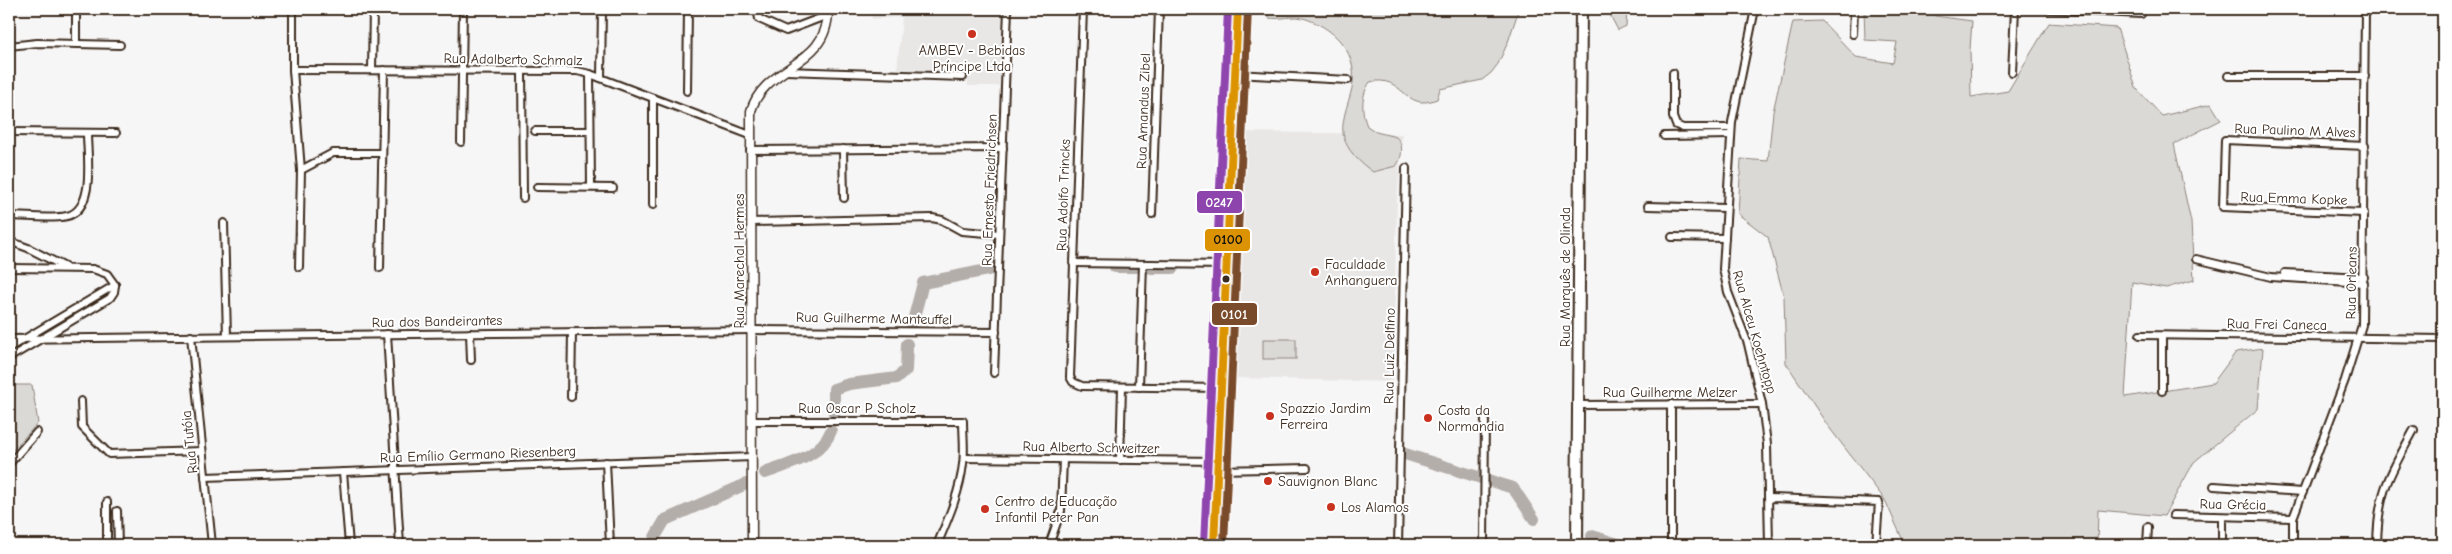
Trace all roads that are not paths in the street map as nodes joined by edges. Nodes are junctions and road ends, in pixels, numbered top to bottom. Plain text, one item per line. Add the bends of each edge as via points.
1 (76, 9) edge
2 (293, 9) edge
3 (372, 9) edge
4 (463, 9) edge
5 (602, 9) edge
6 (688, 9) edge
7 (757, 9) edge
8 (1008, 9) edge
9 (1083, 9) edge
10 (1159, 9) edge
11 (1238, 9) edge
12 (1581, 9) edge
13 (1754, 9) edge
14 (1854, 9) edge
15 (2015, 9) edge
16 (2047, 9) edge
17 (2366, 9) edge
18 (2141, 11) edge
19 (828, 12) edge
20 (1853, 34) dead end
21 (76, 44) junction
22 (9, 46) edge
23 (120, 46) dead end
24 (293, 70) junction
25 (372, 70) junction
26 (384, 70) junction
27 (462, 70) junction
28 (522, 70) junction
29 (786, 71) junction
30 (2012, 72) dead end
31 (1673, 73) dead end
32 (590, 74) junction
33 (1235, 74) junction
34 (2228, 76) dead end
35 (2365, 76) junction
36 (963, 77) dead end
37 (601, 78) junction
38 (1348, 80) dead end
39 (687, 91) dead end
40 (653, 98) junction
41 (535, 130) dead end
42 (9, 132) edge
43 (590, 132) junction
44 (1731, 132) junction
45 (87, 133) junction
46 (116, 133) dead end
47 (750, 135) junction
48 (1664, 136) dead end
49 (460, 142) dead end
50 (2365, 146) junction
51 (1003, 148) junction
52 (843, 149) junction
53 (750, 150) junction
54 (382, 153) junction
55 (1406, 168) dead end
56 (301, 170) junction
57 (537, 187) dead end
58 (591, 188) junction
59 (613, 188) dead end
60 (522, 198) dead end
61 (844, 198) dead end
62 (653, 204) dead end
63 (1648, 206) dead end
64 (1726, 208) junction
65 (2223, 208) joint
66 (2364, 213) junction
67 (1152, 214) dead end
68 (9, 216) edge
69 (751, 222) junction
70 (224, 223) dead end
71 (999, 234) junction
72 (1672, 237) dead end
73 (1725, 238) junction
74 (9, 241) edge
75 (2196, 259) dead end
76 (1073, 263) junction
77 (1143, 264) junction
78 (1227, 265) junction
79 (299, 267) dead end
80 (9, 268) edge
81 (66, 268) junction
82 (380, 268) dead end
83 (2285, 273) dead end
84 (2364, 280) junction
85 (115, 285) junction
86 (752, 330) junction
87 (572, 332) junction
88 (996, 332) junction
89 (470, 333) junction
90 (387, 334) junction
91 (2140, 335) dead end
92 (191, 336) junction
93 (227, 336) junction
94 (2162, 336) junction
95 (42, 338) junction
96 (2360, 338) junction
97 (9, 339) edge
98 (25, 339) junction
99 (2443, 339) edge
100 (9, 348) edge
101 (9, 358) edge
102 (471, 360) dead end
103 (994, 373) dead end
104 (1122, 387) junction
105 (1139, 387) junction
106 (1221, 388) junction
107 (2162, 390) dead end
108 (571, 397) dead end
109 (80, 401) dead end
110 (1671, 404) junction
111 (1762, 404) junction
112 (1578, 405) junction
113 (1485, 414) dead end
114 (752, 421) junction
115 (2414, 430) dead end
116 (37, 432) dead end
117 (202, 451) junction
118 (752, 457) junction
119 (964, 458) junction
120 (1063, 459) junction
121 (1120, 460) junction
122 (606, 462) junction
123 (9, 464) edge
124 (1218, 466) junction
125 (1308, 468) dead end
126 (397, 470) junction
127 (343, 472) junction
128 (205, 477) junction
129 (2214, 486) dead end
130 (2303, 492) junction
131 (1769, 498) junction
132 (107, 502) dead end
133 (117, 511) dead end
134 (2173, 516) dead end
135 (2222, 517) junction
136 (2294, 518) junction
137 (2148, 527) dead end
138 (106, 545) edge
139 (118, 545) edge
140 (212, 545) edge
141 (349, 545) edge
142 (400, 545) edge
143 (610, 545) edge
144 (752, 545) edge
145 (937, 545) edge
146 (1049, 545) edge
147 (1214, 545) edge
148 (1398, 545) edge
149 (1484, 545) edge
150 (1578, 545) edge
151 (1671, 545) edge
152 (1769, 545) edge
153 (1876, 545) edge
154 (2147, 545) edge
155 (2222, 545) edge
156 (2293, 545) edge
157 (2377, 545) edge

1 - 21 street
2 - 24 street
3 - 25 street
4 - 27 street
5 - 37 street
6 - 39 street
7 - 19 street via 759,19 786,30
8 - 51 street, Rua Ernesto Friedrichsen
9 - 76 street, Rua Adolfo Trincks
10 - 67 street, Rua Amandus Zibel
11 - 33 main road
12 - 112 main road, Rua Marquês de Olinda
13 - 44 street, Rua Alceu Koehntopp
14 - 20 street
15 - 30 street
16 - 18 street
17 - 35 street, Rua Orleans
19 - 29 street, Rua Marechal Hermes via 826,28 818,45
21 - 22 street
21 - 23 street
24 - 25 street, Rua Adalberto Schmalz
24 - 56 street
25 - 26 street, Rua Adalberto Schmalz
26 - 27 street, Rua Adalberto Schmalz
26 - 54 street
27 - 28 street, Rua Adalberto Schmalz
27 - 49 street
28 - 32 street, Rua Adalberto Schmalz via 568,70
28 - 60 street
29 - 36 street
29 - 47 street, Rua Marechal Hermes via 768,83 756,97 751,111
31 - 44 street via 1673,118 1676,124 1683,128
32 - 37 street, Rua Adalberto Schmalz
32 - 43 street
33 - 38 street
33 - 78 main road
34 - 35 street
35 - 50 street, Rua Orleans
37 - 40 street, Rua Adalberto Schmalz
40 - 47 street, Rua Adalberto Schmalz
40 - 62 street
41 - 43 street
42 - 45 street
43 - 58 street
44 - 48 street
44 - 64 street, Rua Alceu Koehntopp
45 - 46 street
45 - 68 street via 87,192 81,207 63,217
47 - 53 street, Rua Marechal Hermes
50 - 65 street, Rua Paulino M Alves via 2225,140
50 - 66 street, Rua Orleans
51 - 52 street
51 - 71 street, Rua Ernesto Friedrichsen
52 - 53 street
52 - 61 street
53 - 69 street, Rua Marechal Hermes
54 - 56 street via 333,153
54 - 82 street
55 - 148 street, Rua Luiz Delfino
56 - 79 street
57 - 58 street
58 - 59 street
63 - 64 street
64 - 73 street, Rua Alceu Koehntopp
65 - 66 street, Rua Emma Kopke
66 - 84 street, Rua Orleans
69 - 71 street via 932,218 971,233
69 - 86 street, Rua Marechal Hermes
70 - 93 street
71 - 88 street, Rua Ernesto Friedrichsen
72 - 73 street
73 - 111 street, Rua Alceu Koehntopp via 1724,279 1748,344
74 - 81 street
75 - 84 street via 2271,277
76 - 77 street
76 - 104 street, Rua Adolfo Trincks via 1068,372 1073,382 1082,386
77 - 78 street
77 - 105 street
78 - 106 main road
80 - 81 street
81 - 85 street via 103,272
83 - 84 street
84 - 96 street, Rua Orleans
85 - 95 street via 110,298
85 - 98 street
86 - 87 street, Rua dos Bandeirantes
86 - 88 street, Rua Guilherme Manteuffel
86 - 114 street, Rua Marechal Hermes
87 - 89 street, Rua dos Bandeirantes
87 - 108 street
88 - 103 street, Rua Ernesto Friedrichsen
89 - 90 street, Rua dos Bandeirantes
89 - 102 street
90 - 93 street, Rua dos Bandeirantes
90 - 126 street
91 - 94 street, Rua Frei Caneca
92 - 93 street, Rua dos Bandeirantes
92 - 95 street, Rua dos Bandeirantes
92 - 117 street, Rua Tutóia
94 - 96 street, Rua Frei Caneca
94 - 107 street
95 - 98 street, Rua dos Bandeirantes
95 - 101 street
96 - 99 street, Rua Frei Caneca
96 - 130 street, Rua Orleans
97 - 98 street, Rua dos Bandeirantes
98 - 100 street
104 - 105 street
104 - 121 street
105 - 106 street
106 - 124 main road
109 - 117 street via 82,427 109,454
110 - 111 street, Rua Guilherme Melzer
110 - 112 street, Rua Guilherme Melzer
110 - 151 street
111 - 131 street, Rua Alceu Koehntopp
112 - 150 main road, Rua Marquês de Olinda
113 - 149 street
114 - 118 street, Rua Marechal Hermes
114 - 119 street, Rua Oscar P Scholz via 963,421
115 - 157 street via 2384,487 2377,514
116 - 123 street
117 - 128 street, Rua Tutóia
118 - 122 street, Rua Emílio Germano Riesenberg
118 - 144 street, Rua Marechal Hermes
119 - 120 street, Rua Alberto Schweitzer
119 - 145 street via 952,509
120 - 121 street, Rua Alberto Schweitzer
120 - 146 street via 1061,511
121 - 124 street, Rua Alberto Schweitzer
122 - 126 street, Rua Emílio Germano Riesenberg
122 - 143 street
124 - 125 street, Rua Alberto Schweitzer
124 - 147 main road
126 - 127 street, Rua Emílio Germano Riesenberg
126 - 142 street
127 - 128 street, Rua Emílio Germano Riesenberg
127 - 141 street
128 - 140 street, Rua Tutóia
129 - 130 street
130 - 136 street, Rua Orleans
131 - 152 street, Rua Alceu Koehntopp
131 - 153 street via 1879,502
132 - 138 street
133 - 139 street
134 - 135 street, Rua Grécia
135 - 136 street, Rua Grécia
135 - 155 street
136 - 156 street, Rua Orleans
137 - 154 street

